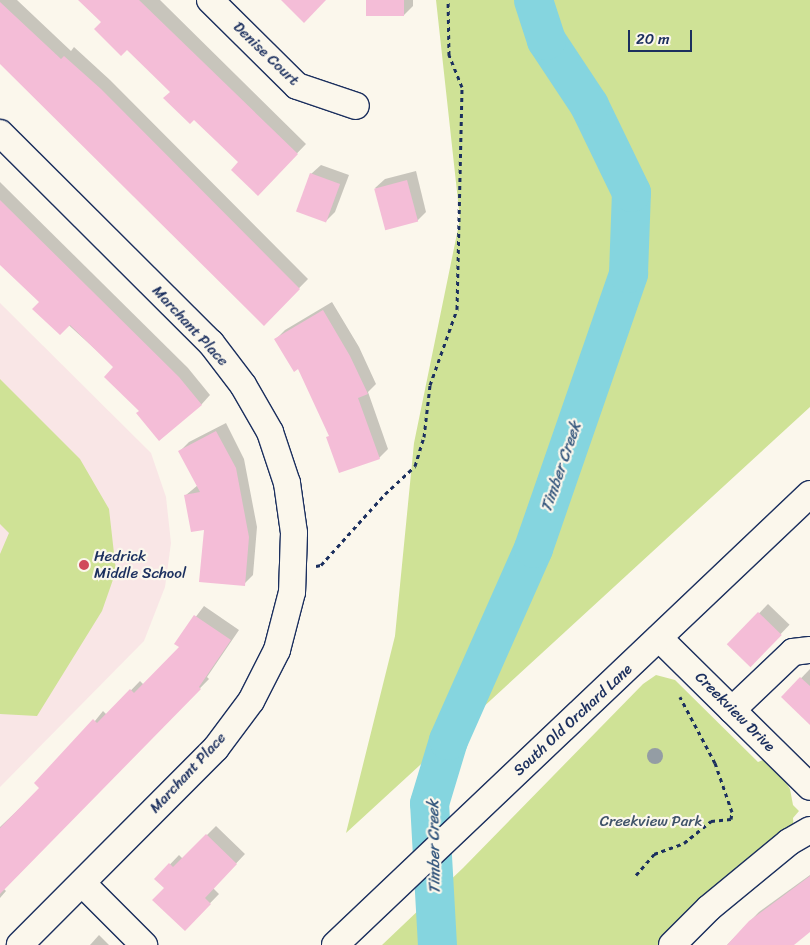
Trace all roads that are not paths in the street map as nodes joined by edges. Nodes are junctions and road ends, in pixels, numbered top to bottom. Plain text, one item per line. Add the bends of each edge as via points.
1 (210, 0) edge
2 (356, 106) dead end
3 (0, 133) edge
4 (810, 494) edge
5 (659, 638) junction
6 (810, 650) edge
7 (732, 710) junction
8 (810, 788) edge
9 (810, 830) edge
10 (82, 883) junction
11 (20, 945) edge
12 (144, 945) edge
13 (335, 945) edge
14 (672, 945) edge

1 - 2 street, Denise Court via 297,86
3 - 10 street, Marchant Place via 211,343 243,385 270,432 287,483 294,533 292,592 277,650 251,701 216,748
4 - 5 street, South Old Orchard Lane
5 - 7 street, Creekview Drive
5 - 13 street, South Old Orchard Lane
6 - 7 street via 794,652
7 - 8 street, Creekview Drive
9 - 14 street via 788,842 709,908
10 - 11 street, Marchant Place
10 - 12 street

